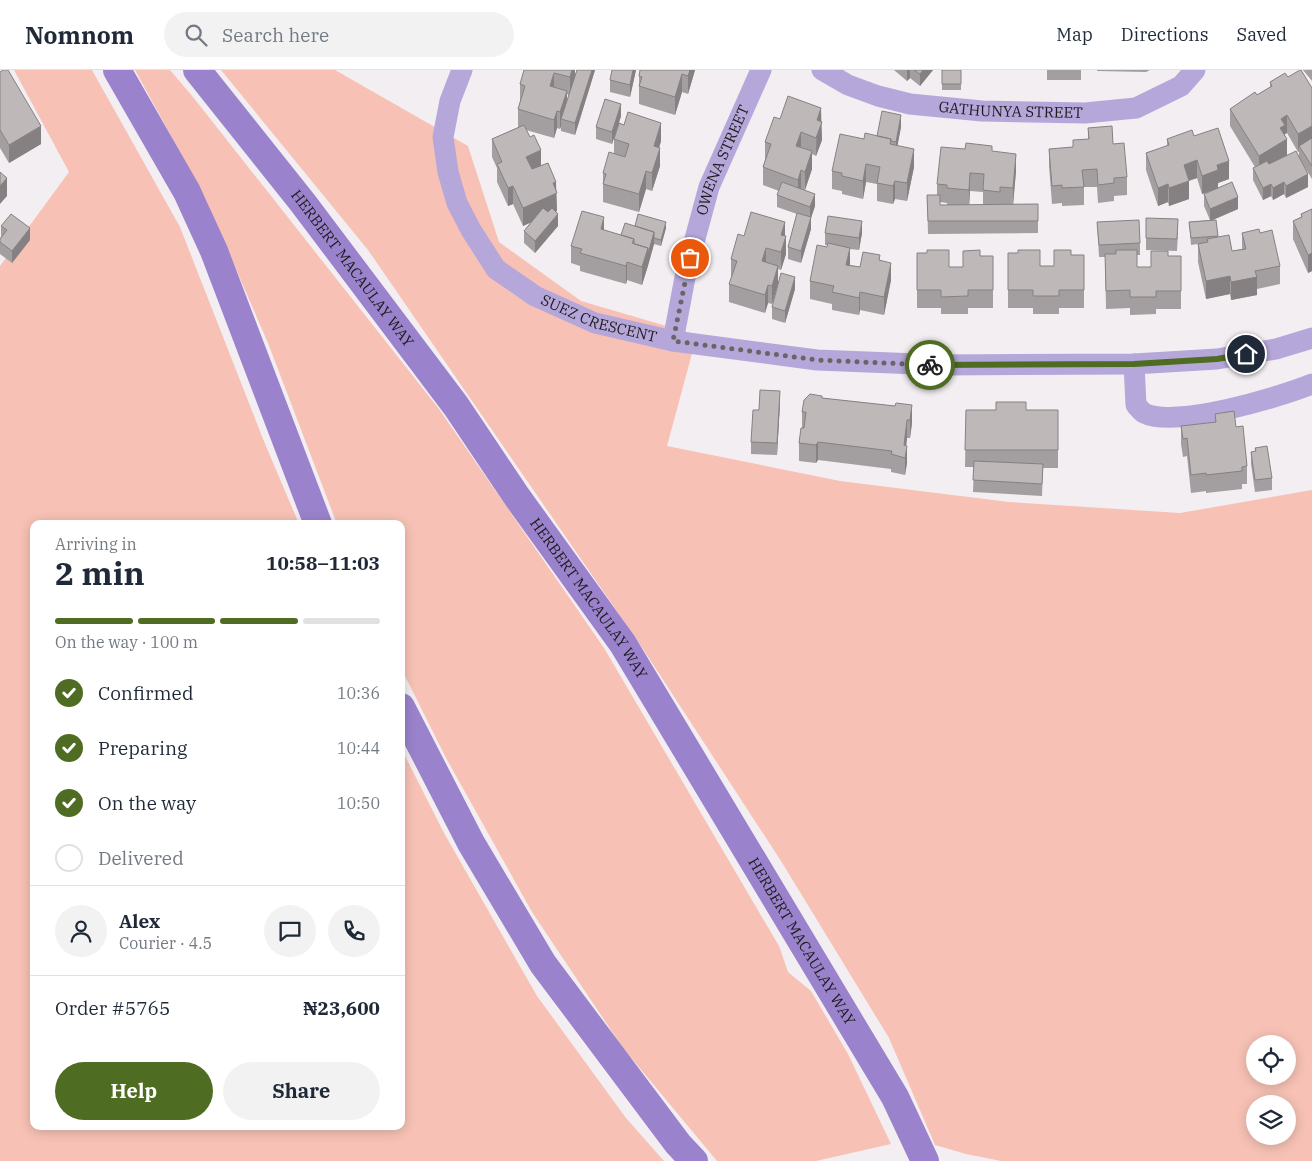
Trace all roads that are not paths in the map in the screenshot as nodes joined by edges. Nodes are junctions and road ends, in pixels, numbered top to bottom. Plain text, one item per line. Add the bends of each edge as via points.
1 (117, 70) edge
2 (197, 70) edge
3 (462, 70) edge
4 (761, 70) edge
5 (822, 70) edge
6 (1195, 70) edge
7 (1312, 338) edge
8 (673, 341) junction
9 (1134, 364) junction
10 (1312, 384) edge
11 (316, 520) edge
12 (405, 715) edge
13 (686, 1153) edge
14 (925, 1161) edge

1 - 11 main road via 187,192 214,251
2 - 14 main road, HERBERT MACAULAY WAY via 303,203 456,406 623,644 841,1006 894,1097
3 - 8 street, SUEZ CRESCENT via 450,101 443,137 448,172 457,203 496,269 535,296 595,323
4 - 8 street, OWENA STREET via 709,187 686,272
5 - 6 street, GATHUNYA STREET via 878,96 910,104 982,111 1085,113 1136,108 1181,86
7 - 9 street, SUEZ CRESCENT via 1276,349 1217,359
8 - 9 street, SUEZ CRESCENT via 818,360 942,365
9 - 10 street via 1136,405 1144,413 1172,417 1216,413
12 - 13 main road via 471,843 543,964

